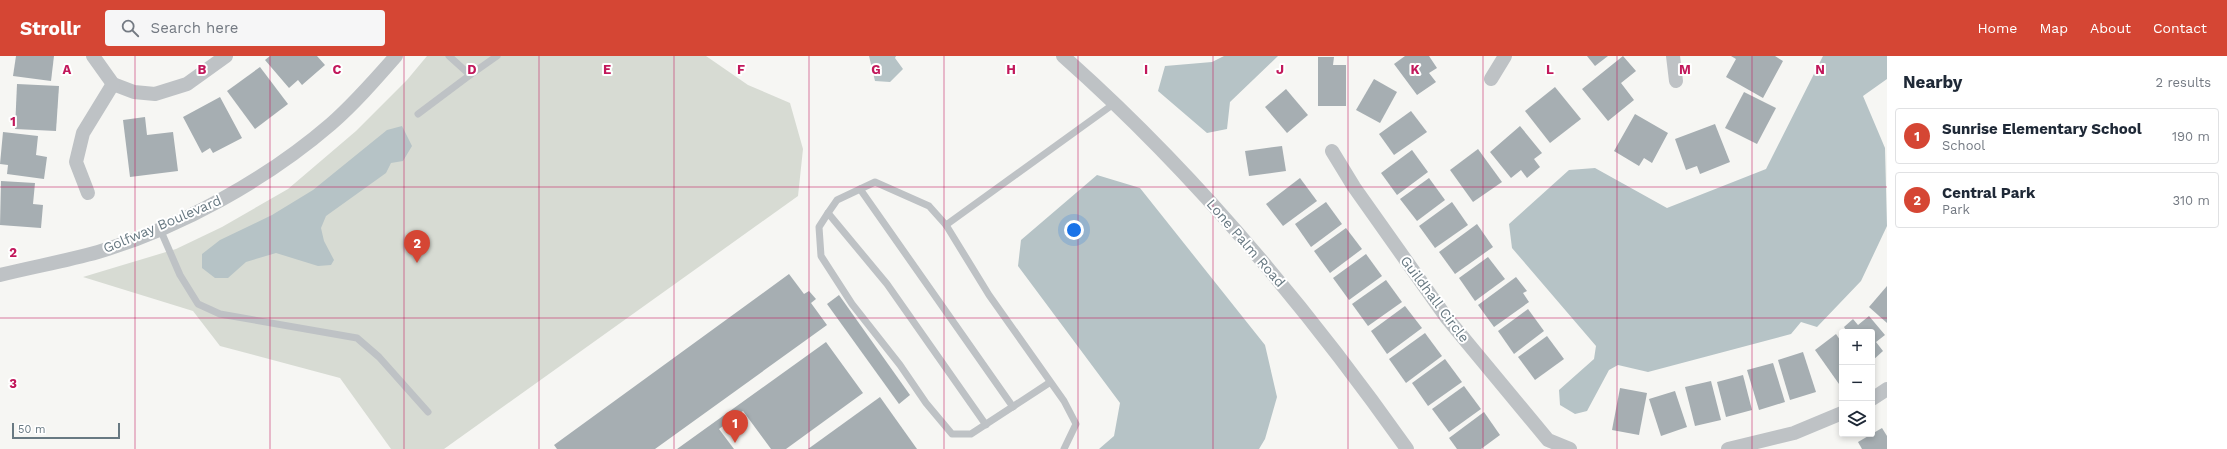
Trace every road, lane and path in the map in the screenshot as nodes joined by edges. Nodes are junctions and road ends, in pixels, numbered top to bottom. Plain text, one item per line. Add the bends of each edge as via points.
1 (93, 56) edge
2 (226, 56) edge
3 (396, 56) edge
4 (449, 56) edge
5 (497, 56) edge
6 (1063, 56) edge
7 (1505, 56) edge
8 (1673, 56) edge
9 (470, 75) junction
10 (1491, 79) dead end
11 (1676, 81) dead end
12 (113, 84) junction
13 (1115, 102) junction
14 (418, 114) dead end
15 (1332, 151) dead end
16 (860, 189) junction
17 (88, 193) dead end
18 (828, 213) junction
19 (946, 225) junction
20 (160, 228) junction
21 (0, 275) edge
22 (1049, 383) junction
23 (1887, 389) edge
24 (1875, 397) edge
25 (1013, 407) junction
26 (428, 412) dead end
27 (1839, 414) edge
28 (986, 425) junction
29 (1544, 444) edge
30 (1064, 449) edge
31 (1407, 449) edge
32 (1570, 449) edge
33 (1728, 449) edge

1 - 12 street
2 - 12 street via 187,84 156,94 134,92
3 - 20 street, Golfway Boulevard via 376,80 331,124 271,168 220,201
4 - 9 lane
5 - 9 lane
6 - 13 street, Lone Palm Road
7 - 10 street
8 - 11 street
9 - 14 lane
12 - 17 street via 83,133 76,162
13 - 19 lane
13 - 31 street, Lone Palm Road via 1226,218 1287,289 1360,382
15 - 29 street, Guildhall Circle via 1446,317
16 - 18 lane via 838,200
16 - 19 lane via 875,182 929,206
16 - 25 lane
18 - 28 lane via 887,284
18 - 28 lane via 819,227 821,256 852,304 952,434 971,434
19 - 22 lane via 989,295
20 - 21 street, Golfway Boulevard via 98,252
20 - 26 lane via 180,275 198,304 220,314 357,338 379,357
22 - 25 lane
22 - 30 lane via 1064,401 1076,424
23 - 24 street
25 - 28 lane
27 - 33 street via 1794,433
29 - 32 street, Guildhall Circle

